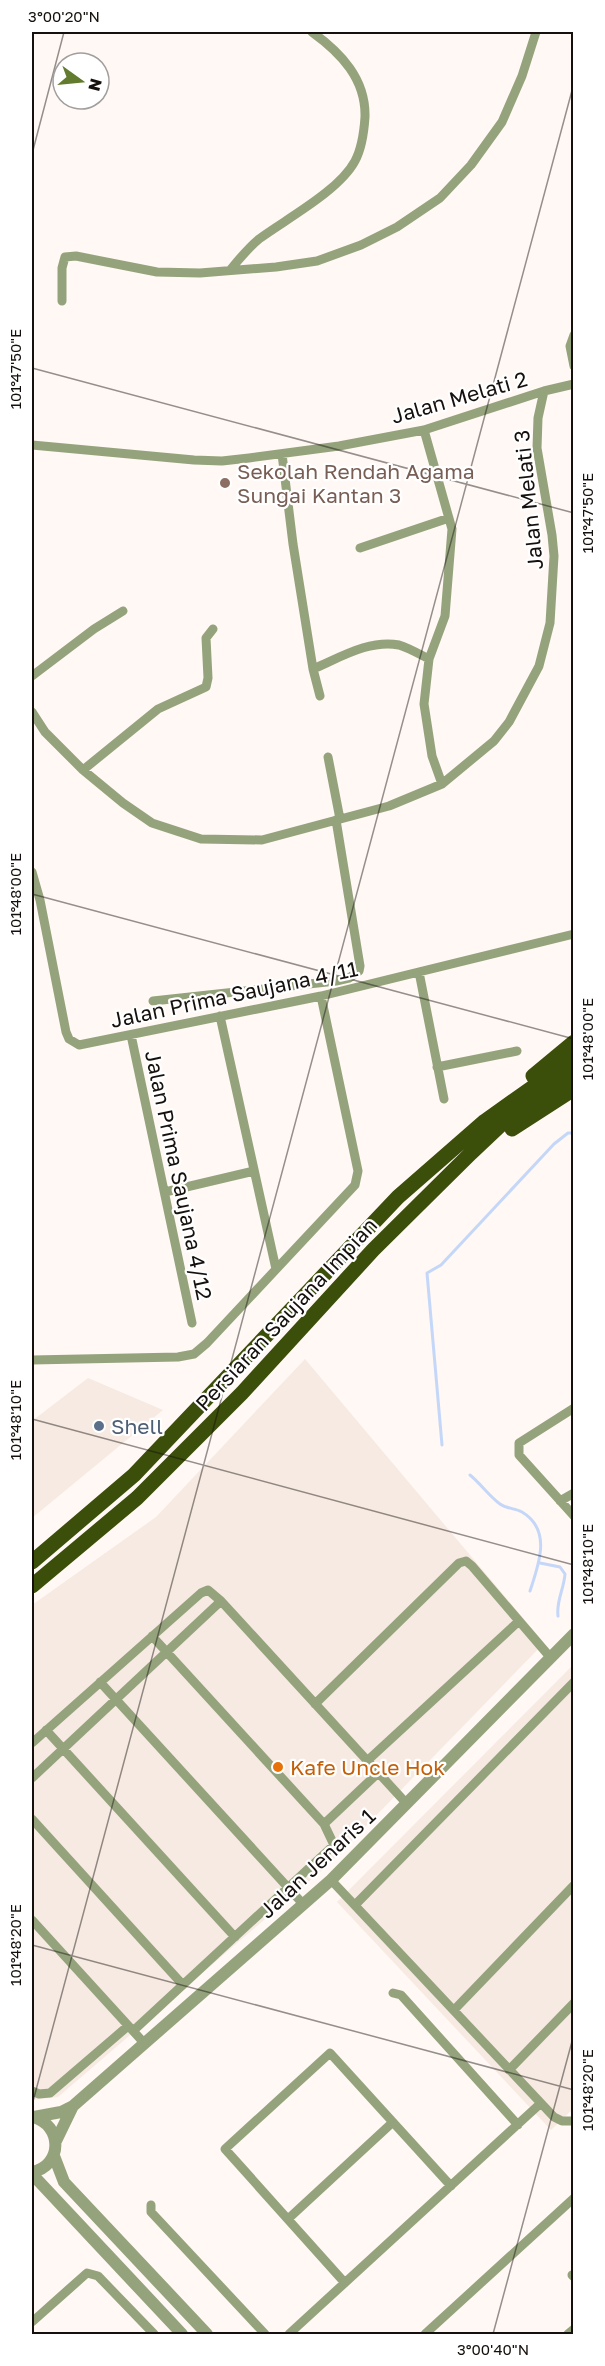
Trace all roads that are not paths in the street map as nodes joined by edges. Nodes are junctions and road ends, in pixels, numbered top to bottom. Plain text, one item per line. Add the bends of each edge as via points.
1 (312, 32) edge
2 (536, 32) edge
3 (231, 269) junction
4 (62, 301) dead end
5 (573, 334) edge
6 (573, 366) edge
7 (573, 384) edge
8 (544, 391) junction
9 (424, 430) junction
10 (32, 445) edge
11 (282, 454) junction
12 (449, 518) junction
13 (360, 548) dead end
14 (123, 611) dead end
15 (213, 629) dead end
16 (429, 659) junction
17 (313, 669) junction
18 (32, 676) edge
19 (320, 696) dead end
20 (32, 712) edge
21 (328, 757) dead end
22 (82, 770) junction
23 (442, 784) junction
24 (338, 820) junction
25 (32, 873) edge
26 (573, 934) edge
27 (419, 972) junction
28 (321, 996) junction
29 (153, 1001) dead end
30 (220, 1016) junction
31 (130, 1035) junction
32 (573, 1042) edge
33 (517, 1051) dead end
34 (573, 1058) edge
35 (437, 1067) junction
36 (573, 1075) edge
37 (573, 1089) edge
38 (444, 1099) dead end
39 (485, 1121) junction
40 (471, 1153) junction
41 (254, 1171) junction
42 (165, 1192) junction
43 (276, 1269) junction
44 (192, 1323) dead end
45 (32, 1360) edge
46 (573, 1408) edge
47 (573, 1492) edge
48 (560, 1501) junction
49 (573, 1516) edge
50 (32, 1562) edge
51 (32, 1586) edge
52 (221, 1601) junction
53 (519, 1621) junction
54 (573, 1634) edge
55 (152, 1636) junction
56 (167, 1652) junction
57 (550, 1657) junction
58 (100, 1682) junction
59 (573, 1682) edge
60 (116, 1699) junction
61 (315, 1704) junction
62 (46, 1730) junction
63 (32, 1743) edge
64 (63, 1748) junction
65 (367, 1761) junction
66 (378, 1773) junction
67 (32, 1778) edge
68 (406, 1804) junction
69 (32, 1819) edge
70 (324, 1824) junction
71 (331, 1880) junction
72 (573, 1886) edge
73 (288, 1888) junction
74 (356, 1904) junction
75 (304, 1905) junction
76 (32, 1920) edge
77 (235, 1937) junction
78 (183, 1985) junction
79 (393, 1993) dead end
80 (573, 2003) edge
81 (454, 2010) junction
82 (130, 2029) junction
83 (145, 2044) junction
84 (509, 2070) junction
85 (32, 2091) edge
86 (542, 2103) junction
87 (74, 2106) junction
88 (33, 2117) edge
89 (573, 2121) edge
90 (393, 2122) junction
91 (518, 2125) junction
92 (56, 2141) junction
93 (54, 2156) junction
94 (32, 2173) edge
95 (451, 2186) junction
96 (573, 2198) edge
97 (151, 2205) dead end
98 (288, 2219) junction
99 (345, 2283) junction
100 (32, 2322) edge
101 (573, 2330) edge
102 (154, 2334) edge
103 (182, 2334) edge
104 (207, 2334) edge
105 (265, 2334) edge
106 (289, 2334) edge
107 (425, 2334) edge
108 (568, 2334) edge

1 - 3 street via 350,65 359,85 365,106 361,146 354,163 337,181 314,202 258,240
2 - 3 street via 502,122 471,165 440,198 397,227 317,261
3 - 4 street via 157,272 65,257
5 - 6 street
7 - 8 street, Jalan Melati 2
8 - 9 street, Jalan Melati 2
8 - 23 street, Jalan Melati 3 via 537,448 553,546 554,578 550,623 539,666 509,722 494,741
9 - 11 street, Jalan Melati 2
9 - 12 street
10 - 11 street, Jalan Melati 2 via 213,460
11 - 17 street
12 - 13 street
12 - 16 street via 452,529 445,616
14 - 18 street
15 - 22 street via 206,638 206,687 158,709
16 - 17 street via 402,646 381,644
16 - 23 street via 424,704 432,756
17 - 19 street
20 - 22 street, Jalan Melati 3 via 45,732
21 - 24 street
22 - 24 street, Jalan Melati 3 via 152,823 201,839 262,840
23 - 24 street, Jalan Melati 3 via 389,806
24 - 29 street via 359,972 336,981
25 - 31 street, Jalan Prima Saujana 4/11 via 69,1039 80,1046
26 - 27 street, Jalan Prima Saujana 4/11
27 - 28 street, Jalan Prima Saujana 4/11
27 - 35 street
28 - 30 street, Jalan Prima Saujana 4/11
28 - 43 street via 358,1171 353,1187
30 - 31 street, Jalan Prima Saujana 4/11
30 - 41 street
31 - 42 street, Jalan Prima Saujana 4/12
32 - 39 highway
33 - 35 street
34 - 39 highway, Persiaran Saujana Impian
35 - 38 street
36 - 40 highway, Persiaran Saujana Impian via 505,1121
37 - 40 highway
39 - 50 highway, Persiaran Saujana Impian via 398,1197 134,1475
40 - 51 highway, Persiaran Saujana Impian via 145,1490
41 - 42 street
41 - 43 street
42 - 44 street, Jalan Prima Saujana 4/12
43 - 45 street via 194,1354
46 - 48 street via 519,1443 519,1455
47 - 48 street
48 - 49 street
52 - 55 street via 208,1590 201,1593
52 - 56 street
52 - 61 street
53 - 57 street
53 - 61 street via 472,1566 459,1563
53 - 65 street
54 - 57 street, Jalan Jenaris 1
55 - 56 street
55 - 58 street
56 - 60 street
56 - 70 street
57 - 68 street, Jalan Jenaris 1
58 - 60 street
58 - 62 street
59 - 74 street
60 - 64 street
60 - 73 street
61 - 65 street
62 - 63 street
62 - 64 street
64 - 67 street
64 - 77 street
65 - 66 street
66 - 68 street
66 - 70 street
68 - 71 street, Jalan Jenaris 1
69 - 78 street
70 - 73 street via 334,1845
71 - 74 street
71 - 75 street, Jalan Jenaris 1
72 - 81 street
73 - 75 street
73 - 77 street
74 - 81 street
75 - 83 street, Jalan Jenaris 1
76 - 82 street
77 - 78 street
78 - 82 street
79 - 91 street via 401,1995
80 - 84 street
81 - 84 street
82 - 83 street
82 - 85 street via 50,2093
83 - 87 street, Jalan Jenaris 1
84 - 86 street
86 - 89 street via 554,2117
86 - 91 street
87 - 88 street
87 - 92 street
88 - 92 street via 46,2123
90 - 95 street
90 - 98 street
90 - 98 street via 330,2053 225,2149
91 - 95 street
92 - 93 street
93 - 94 street via 44,2168
93 - 104 street via 64,2182
94 - 103 street
95 - 99 street
96 - 107 street
97 - 105 street via 151,2212
98 - 99 street
99 - 106 street
100 - 102 street via 87,2273 98,2276
101 - 108 street

